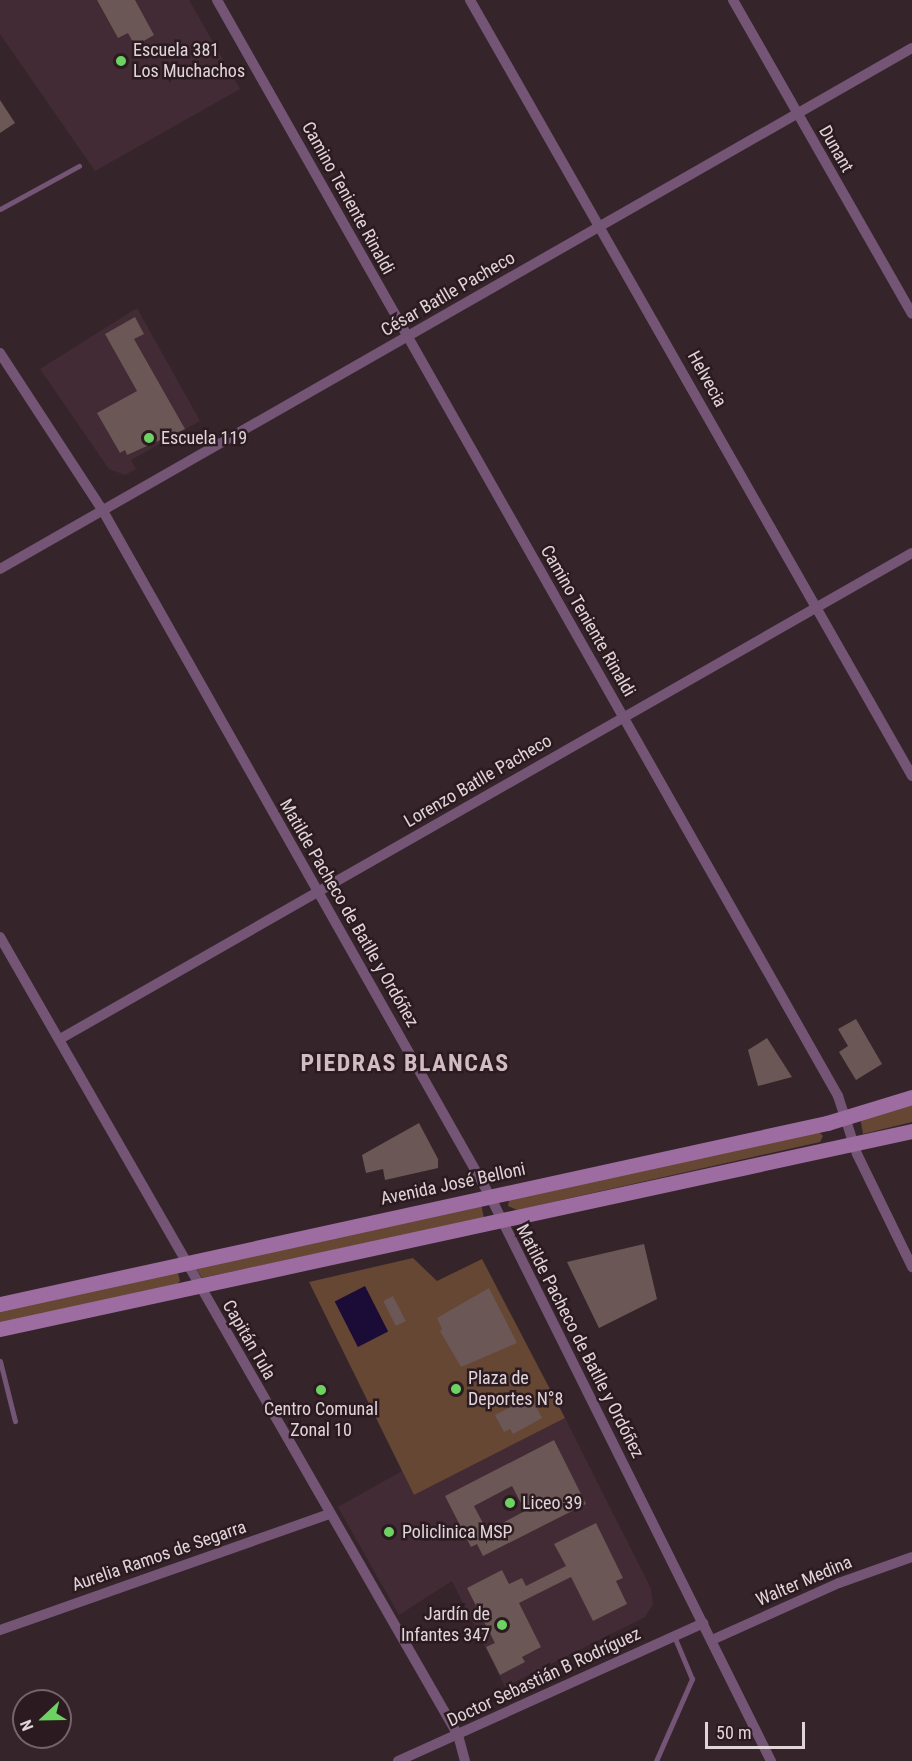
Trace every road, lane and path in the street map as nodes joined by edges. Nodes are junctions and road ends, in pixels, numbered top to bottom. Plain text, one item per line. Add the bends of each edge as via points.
1 (217, 0) edge
2 (470, 0) edge
3 (733, 0) edge
4 (912, 48) edge
5 (797, 113) junction
6 (79, 166) dead end
7 (0, 210) edge
8 (601, 225) junction
9 (912, 314) edge
10 (407, 336) junction
11 (0, 353) edge
12 (103, 512) junction
13 (912, 553) edge
14 (0, 569) edge
15 (816, 606) junction
16 (623, 717) junction
17 (912, 776) edge
18 (318, 892) junction
19 (0, 937) edge
20 (60, 1039) junction
21 (912, 1097) edge
22 (846, 1117) junction
23 (912, 1131) edge
24 (853, 1144) junction
25 (490, 1196) junction
26 (500, 1219) junction
27 (186, 1262) junction
28 (912, 1267) edge
29 (198, 1284) junction
30 (0, 1304) edge
31 (0, 1329) edge
32 (0, 1361) edge
33 (15, 1421) dead end
34 (329, 1514) junction
35 (912, 1557) edge
36 (703, 1623) junction
37 (0, 1630) edge
38 (674, 1636) junction
39 (712, 1640) junction
40 (458, 1735) junction
41 (398, 1761) edge
42 (465, 1761) edge
43 (656, 1761) edge
44 (771, 1761) edge

1 - 10 street, Camino Teniente Rinaldi
2 - 8 street, Helvecia
3 - 5 street, Dunant
4 - 5 street, César Batlle Pacheco
5 - 8 street, César Batlle Pacheco
5 - 9 street, Dunant
6 - 7 lane
8 - 10 street, César Batlle Pacheco
8 - 15 street, Helvecia
10 - 12 street, César Batlle Pacheco
10 - 16 street, Camino Teniente Rinaldi
11 - 12 street, Matilde Pacheco de Batlle y Ordóñez
12 - 14 street, César Batlle Pacheco
12 - 18 street, Matilde Pacheco de Batlle y Ordóñez
13 - 15 street, Lorenzo Batlle Pacheco
15 - 16 street, Lorenzo Batlle Pacheco
15 - 17 street, Helvecia
16 - 18 street, Lorenzo Batlle Pacheco
16 - 22 street, Camino Teniente Rinaldi via 838,1096
18 - 20 street, Lorenzo Batlle Pacheco
18 - 25 street, Matilde Pacheco de Batlle y Ordóñez
19 - 20 street, Capitán Tula
20 - 27 street, Capitán Tula
21 - 22 main road, Avenida José Belloni
22 - 24 street, Camino Teniente Rinaldi
22 - 25 main road, Avenida José Belloni
23 - 24 main road
24 - 26 main road
24 - 28 street, Camino Teniente Rinaldi
25 - 26 street, Matilde Pacheco de Batlle y Ordóñez
25 - 27 main road, Avenida José Belloni
26 - 29 main road
26 - 36 street, Matilde Pacheco de Batlle y Ordóñez
27 - 29 street, Capitán Tula
27 - 30 main road, Avenida José Belloni
29 - 31 main road
29 - 34 street, Capitán Tula
32 - 33 lane
34 - 37 street, Aurelia Ramos de Segarra
34 - 40 street, Capitán Tula
35 - 39 street, Walter Medina via 839,1583
36 - 38 street, Doctor Sebastián B Rodríguez
36 - 39 street, Matilde Pacheco de Batlle y Ordóñez
38 - 40 street, Doctor Sebastián B Rodríguez
38 - 43 lane via 692,1680
39 - 44 street, Matilde Pacheco de Batlle y Ordóñez
40 - 41 street, Doctor Sebastián B Rodríguez
40 - 42 street, Capitán Tula

